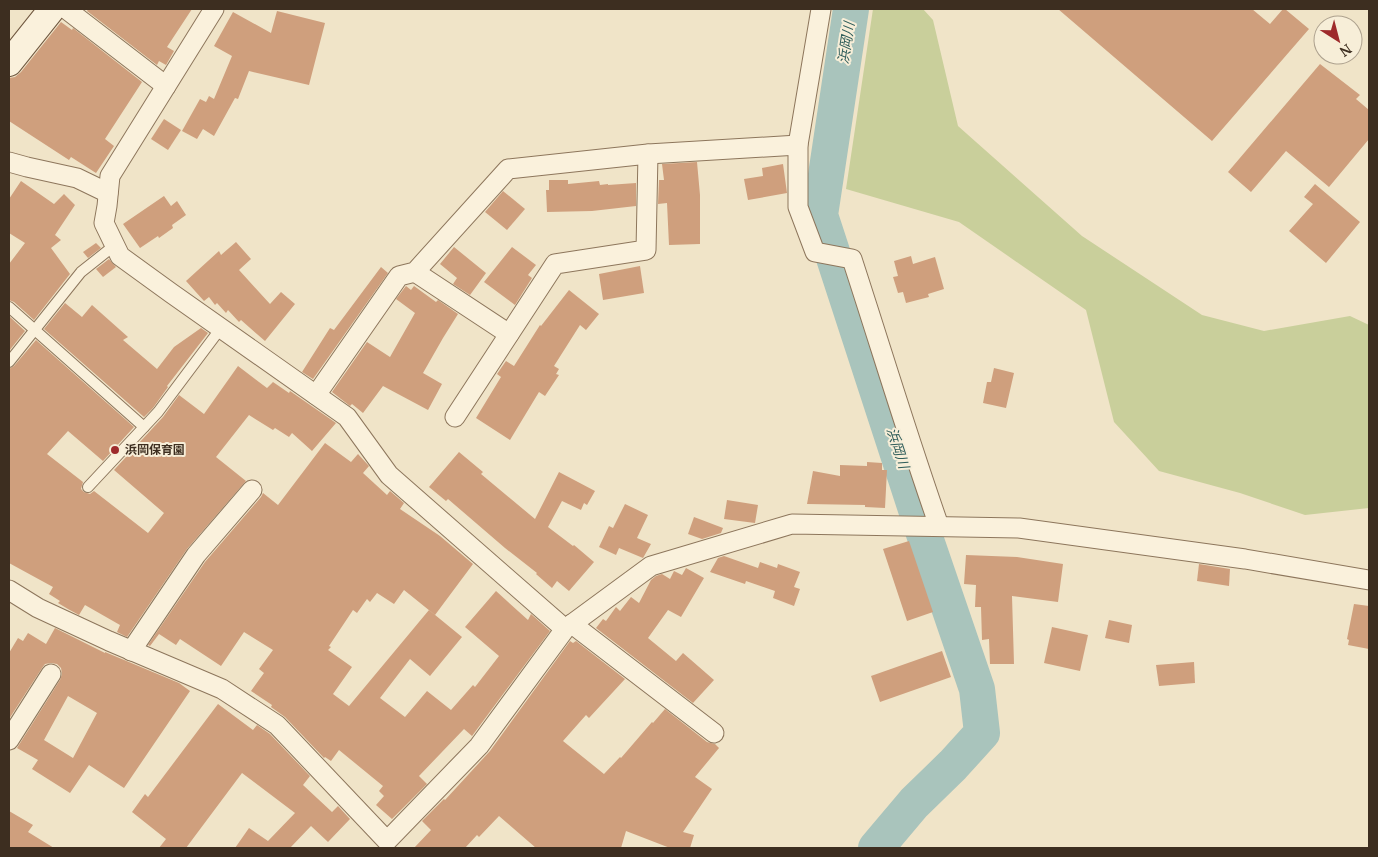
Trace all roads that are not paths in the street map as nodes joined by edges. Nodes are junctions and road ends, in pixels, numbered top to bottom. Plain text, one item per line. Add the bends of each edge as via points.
1 (52, 9) edge
2 (66, 9) edge
3 (214, 9) edge
4 (821, 9) edge
5 (9, 63) edge
6 (166, 86) junction
7 (798, 145) junction
8 (648, 154) junction
9 (9, 162) edge
10 (108, 193) junction
11 (115, 245) junction
12 (415, 272) junction
13 (9, 306) edge
14 (221, 328) junction
15 (35, 330) junction
16 (509, 334) junction
17 (9, 362) edge
18 (316, 395) junction
19 (455, 417) dead end
20 (144, 427) junction
21 (88, 487) dead end
22 (252, 490) dead end
23 (929, 526) junction
24 (1369, 580) edge
25 (9, 590) edge
26 (568, 626) junction
27 (131, 650) junction
28 (51, 674) dead end
29 (714, 733) dead end
30 (9, 740) edge
31 (391, 844) edge

1 - 5 main road
2 - 6 street
3 - 6 street
4 - 7 street
6 - 10 street via 110,176
7 - 8 street
7 - 23 street via 798,207 815,252 852,260 923,482
8 - 12 street via 508,168
8 - 16 street via 646,250 555,264
9 - 10 street via 77,178
10 - 11 street via 104,223
11 - 14 street via 120,256
11 - 15 lane via 81,272
12 - 16 street
12 - 18 street via 399,276
13 - 15 lane
14 - 18 street
14 - 20 lane
15 - 17 lane
15 - 20 lane
16 - 19 street
18 - 26 street via 347,416 389,475
20 - 21 lane
22 - 27 street via 196,555
23 - 24 street via 1019,528
23 - 26 street via 792,524 651,566
25 - 27 street via 38,608
26 - 29 street
26 - 31 street via 478,746
27 - 31 street via 222,689 277,725
28 - 30 street

